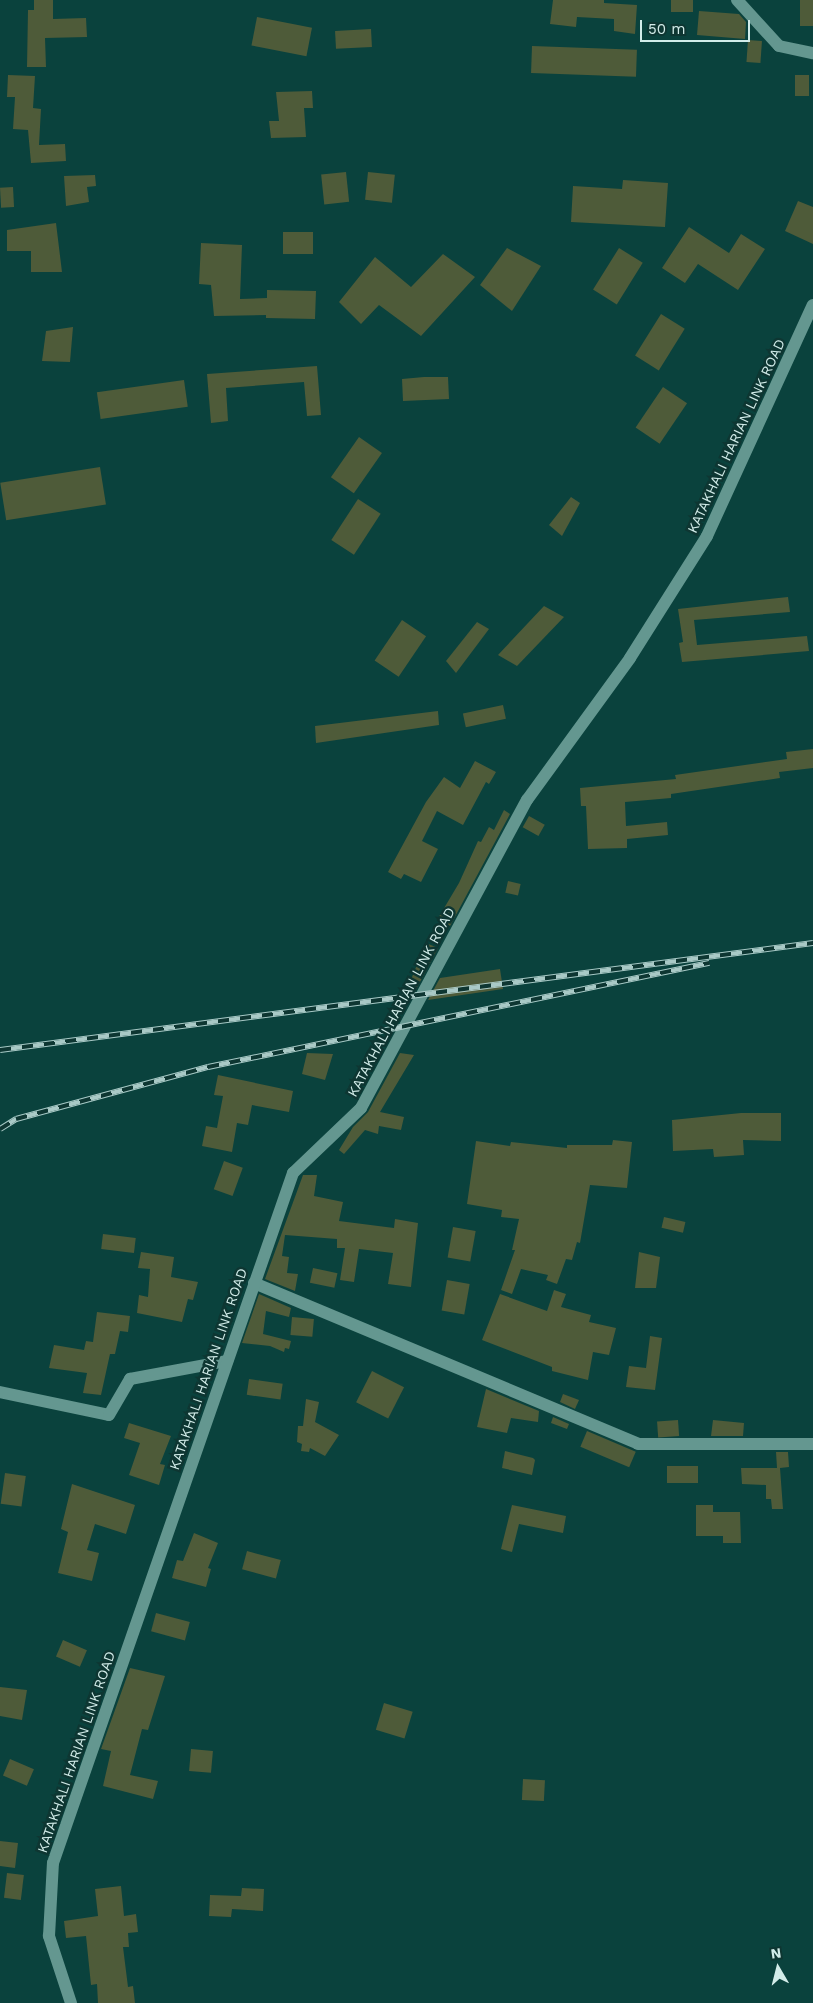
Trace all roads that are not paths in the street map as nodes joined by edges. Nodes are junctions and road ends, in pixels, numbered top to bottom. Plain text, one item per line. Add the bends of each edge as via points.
1 (737, 0) edge
2 (813, 53) edge
3 (813, 305) edge
4 (254, 1283) junction
5 (227, 1362) junction
6 (0, 1392) edge
7 (813, 1444) edge
8 (71, 2003) edge

1 - 2 street via 779,46
3 - 4 street, KATAKHALI HARIAN LINK ROAD via 707,536 630,658 527,800 361,1108 293,1173
4 - 5 street, KATAKHALI HARIAN LINK ROAD
4 - 7 street via 638,1444
5 - 6 street via 130,1378 108,1415
5 - 8 street, KATAKHALI HARIAN LINK ROAD via 53,1863 49,1936

